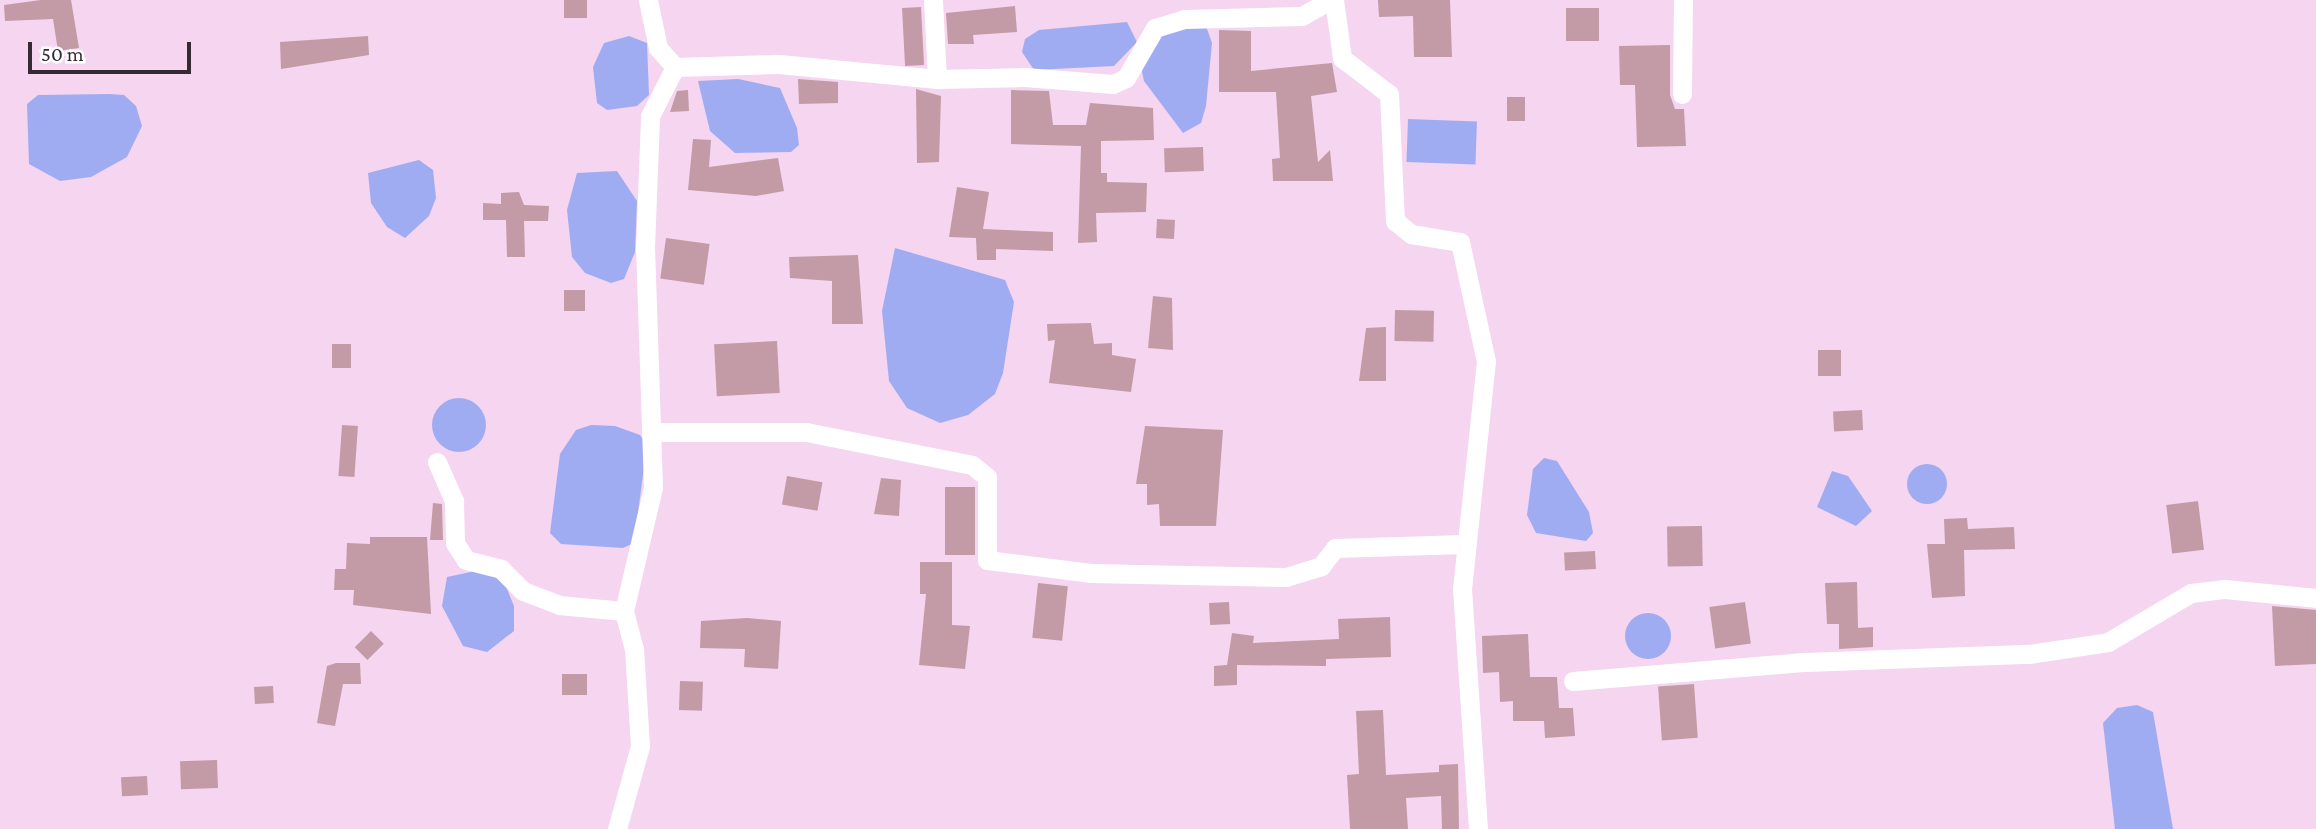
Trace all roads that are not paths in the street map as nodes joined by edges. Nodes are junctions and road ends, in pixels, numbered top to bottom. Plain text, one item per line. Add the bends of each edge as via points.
1 (648, 0) edge
2 (933, 0) edge
3 (1332, 0) edge
4 (1682, 0) edge
5 (675, 67) junction
6 (937, 79) junction
7 (1682, 94) dead end
8 (653, 432) junction
9 (437, 462) dead end
10 (1464, 544) junction
11 (2316, 598) edge
12 (624, 611) junction
13 (1573, 681) dead end
14 (617, 829) edge
15 (1478, 829) edge

1 - 5 street via 658,48
2 - 6 street
3 - 6 street via 1302,16 1184,19 1154,27 1126,78 1113,84
3 - 10 street via 1342,58 1389,94 1395,220 1412,234 1460,242 1477,309 1486,361 1484,411
4 - 7 street
5 - 6 street via 779,64
5 - 8 street via 650,116 645,248
8 - 10 street via 806,432 972,465 987,477 987,559 1090,573 1286,577 1321,566 1335,548
8 - 12 street via 653,487
9 - 12 street via 454,501 455,544 466,560 501,569 523,591 559,605
10 - 15 street
11 - 13 street via 2225,589 2191,593 2108,642 2029,654 1806,662
12 - 14 street via 634,649 640,746

